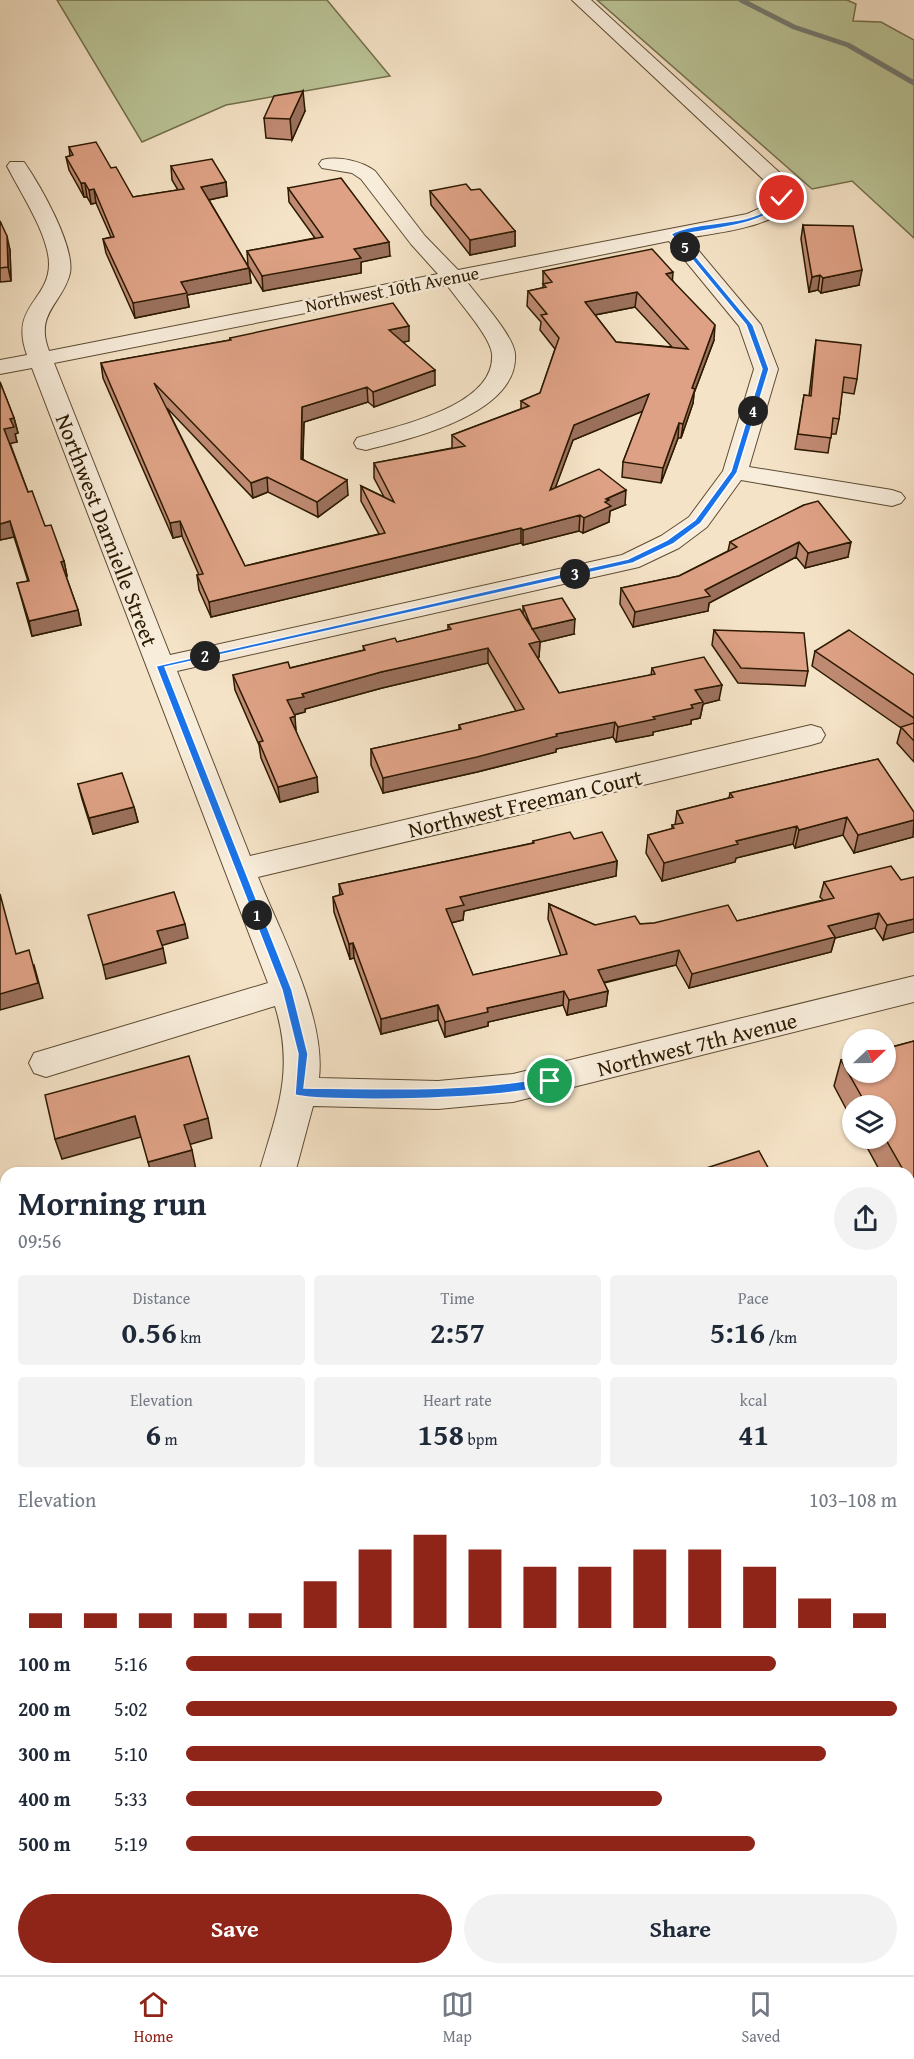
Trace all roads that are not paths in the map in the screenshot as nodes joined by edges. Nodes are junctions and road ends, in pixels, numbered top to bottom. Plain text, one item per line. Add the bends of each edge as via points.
1 (581, 0) edge
2 (329, 164) dead end
3 (17, 166) dead end
4 (674, 234) junction
5 (453, 278) junction
6 (41, 359) junction
7 (0, 367) edge
8 (366, 443) dead end
9 (735, 472) junction
10 (892, 498) dead end
11 (160, 666) junction
12 (811, 735) dead end
13 (240, 870) junction
14 (914, 989) edge
15 (287, 990) junction
16 (46, 1063) dead end
17 (298, 1092) junction
18 (279, 1167) edge

1 - 4 street, Northwest 10th Avenue via 779,184 781,203 762,216
2 - 5 street via 358,168 368,175
3 - 6 street, Northwest Darnielle Street via 60,265 32,324
4 - 5 street, Northwest 10th Avenue
4 - 9 street via 750,325 766,369
5 - 6 street, Northwest 10th Avenue
5 - 8 street via 504,353 501,376 483,397 456,414
6 - 7 street, Northwest 10th Avenue
6 - 11 street, Northwest Darnielle Street
9 - 10 street
9 - 11 street via 698,522 670,542 630,561
11 - 13 street, Northwest Darnielle Street
12 - 13 street, Northwest Freeman Court
13 - 15 street, Northwest Darnielle Street
14 - 17 street, Northwest 7th Avenue via 513,1088 438,1095
15 - 16 street
15 - 17 street, Northwest Darnielle Street via 303,1054
17 - 18 street, Northwest Darnielle Street

